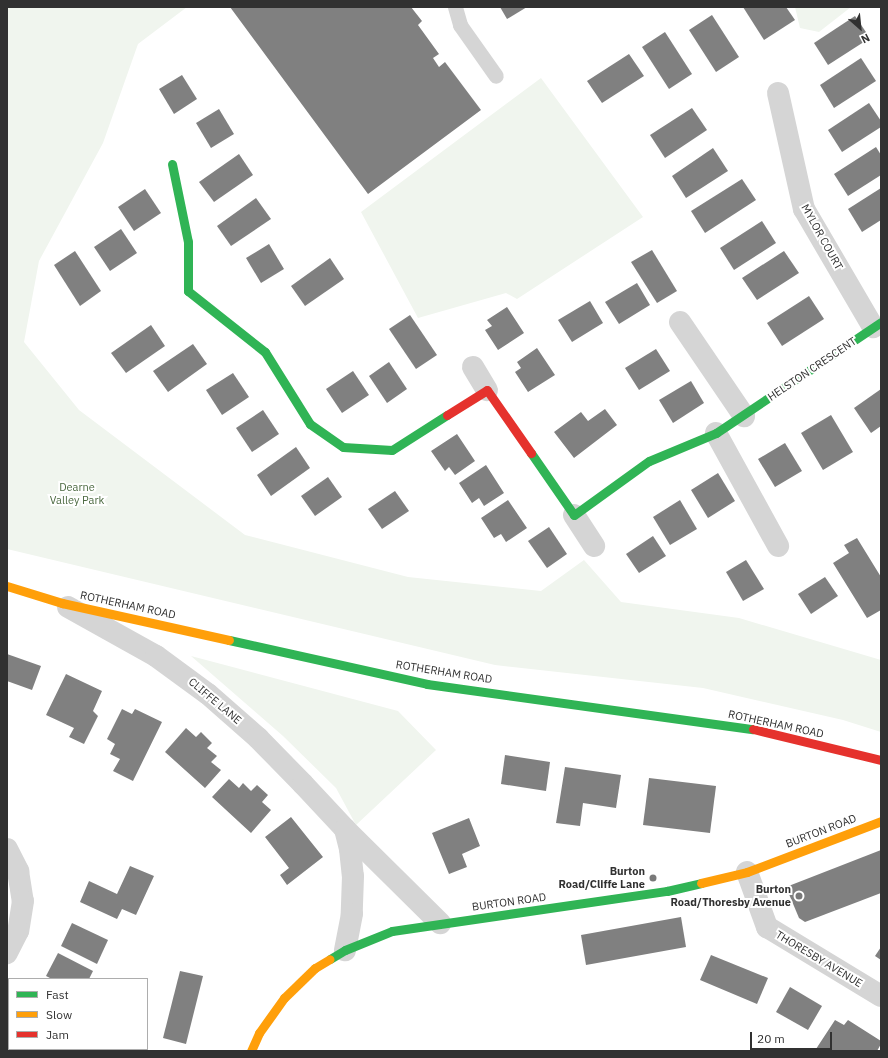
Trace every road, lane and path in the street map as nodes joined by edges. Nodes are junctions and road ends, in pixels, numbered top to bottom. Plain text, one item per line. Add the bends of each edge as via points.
1 (455, 7) edge
2 (496, 76) dead end
3 (778, 93) dead end
4 (172, 164) dead end
5 (680, 322) dead end
6 (877, 325) edge
7 (472, 367) dead end
8 (487, 390) junction
9 (744, 416) junction
10 (716, 434) junction
11 (574, 515) junction
12 (594, 546) dead end
13 (778, 546) dead end
14 (7, 586) edge
15 (62, 603) junction
16 (881, 760) edge
17 (881, 821) edge
18 (345, 829) junction
19 (7, 849) edge
20 (747, 872) junction
21 (440, 923) junction
22 (345, 950) junction
23 (7, 953) edge
24 (881, 996) edge
25 (251, 1051) edge

1 - 2 lane via 460,25
3 - 6 street, MYLOR COURT via 804,209
4 - 8 street via 188,242 188,291 265,352 310,424 343,447 392,450
5 - 9 street
6 - 9 street, HELSTON CRESCENT
7 - 8 street
8 - 11 street
9 - 10 street, HELSTON CRESCENT
10 - 11 street, HELSTON CRESCENT via 649,461
10 - 13 street
11 - 12 street
14 - 15 street, ROTHERHAM ROAD
15 - 16 street, ROTHERHAM ROAD via 428,684 750,728
15 - 18 street, CLIFFE LANE via 156,656 208,694 258,738
17 - 20 street, BURTON ROAD
18 - 21 street, CLIFFE LANE
18 - 22 street, CLIFFE LANE via 353,876 352,914
19 - 23 street via 18,871 23,901 18,931
20 - 21 street, BURTON ROAD via 667,891
20 - 24 street, THORESBY AVENUE via 767,927
21 - 22 street, BURTON ROAD via 392,931
22 - 25 street, BURTON ROAD via 315,968 284,998 259,1033

